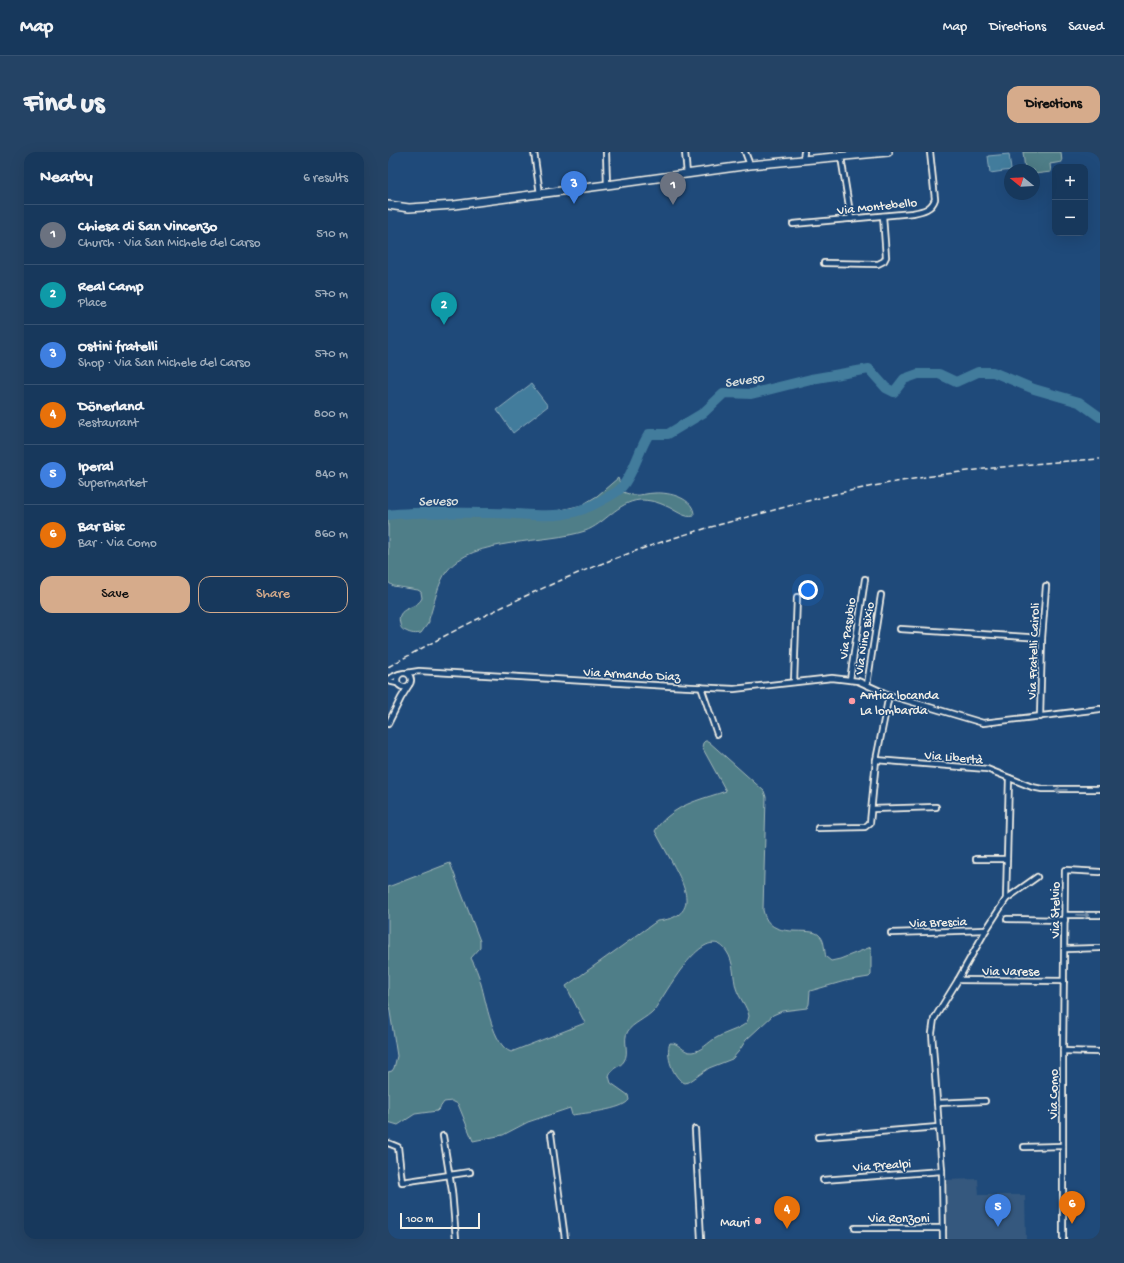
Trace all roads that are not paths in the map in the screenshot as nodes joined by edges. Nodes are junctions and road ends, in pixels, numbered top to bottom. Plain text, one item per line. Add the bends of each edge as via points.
1 (534, 152) edge
2 (606, 152) edge
3 (685, 152) edge
4 (745, 152) edge
5 (888, 152) edge
6 (930, 152) edge
7 (865, 153) edge
8 (803, 156) edge
9 (841, 157) junction
10 (750, 165) junction
11 (687, 174) junction
12 (607, 186) junction
13 (540, 194) junction
14 (388, 204) edge
15 (883, 216) junction
16 (851, 218) junction
17 (793, 224) dead end
18 (824, 263) dead end
19 (865, 579) dead end
20 (1046, 586) dead end
21 (880, 595) dead end
22 (797, 597) dead end
23 (900, 629) dead end
24 (1042, 638) junction
25 (419, 671) junction
26 (406, 673) junction
27 (399, 674) junction
28 (388, 680) edge
29 (850, 680) junction
30 (794, 682) junction
31 (411, 683) junction
32 (399, 685) junction
33 (867, 685) junction
34 (702, 687) junction
35 (889, 695) junction
36 (400, 698) junction
37 (1100, 709) edge
38 (1040, 717) junction
39 (388, 724) edge
40 (716, 734) dead end
41 (876, 760) junction
42 (1009, 778) junction
43 (1100, 789) edge
44 (936, 807) dead end
45 (872, 809) junction
46 (818, 828) dead end
47 (976, 859) dead end
48 (1007, 859) junction
49 (1100, 872) edge
50 (1037, 878) dead end
51 (1006, 899) junction
52 (1100, 915) edge
53 (1065, 917) junction
54 (1008, 919) dead end
55 (986, 930) junction
56 (891, 933) dead end
57 (1100, 948) edge
58 (1065, 949) junction
59 (958, 980) junction
60 (1064, 981) junction
61 (1063, 1051) junction
62 (1100, 1052) edge
63 (985, 1101) dead end
64 (937, 1103) junction
65 (938, 1127) junction
66 (695, 1129) dead end
67 (551, 1134) dead end
68 (443, 1136) dead end
69 (818, 1137) dead end
70 (388, 1143) edge
71 (1063, 1146) junction
72 (1024, 1147) dead end
73 (942, 1171) junction
74 (470, 1172) dead end
75 (450, 1174) junction
76 (823, 1180) dead end
77 (855, 1228) dead end
78 (944, 1228) junction
79 (456, 1239) edge
80 (565, 1239) edge
81 (701, 1239) edge
82 (943, 1239) edge
83 (1063, 1239) edge

1 - 13 street
2 - 12 street
3 - 11 street
4 - 10 street
5 - 7 street
6 - 15 street, Via Montebello via 935,193 933,204 913,214
7 - 9 street
8 - 9 street
8 - 10 street
9 - 16 street
10 - 11 street
11 - 12 street
12 - 13 street
13 - 14 street via 467,204 409,208
15 - 16 street, Via Montebello
15 - 18 street via 886,257 884,262
16 - 17 street, Via Montebello
19 - 29 street, Via Pasubio
20 - 24 street, Via Fratelli Cairoli
21 - 33 street, Via Nino Bixio
22 - 30 street
23 - 24 street
24 - 38 street, Via Fratelli Cairoli
25 - 26 street, Via Armando Diaz
25 - 31 street
25 - 34 street, Via Armando Diaz
26 - 27 street
26 - 31 street via 410,676
27 - 28 street
27 - 32 street
28 - 32 street
29 - 30 street, Via Armando Diaz via 832,678
29 - 33 street, Via Armando Diaz
30 - 34 street, Via Armando Diaz via 734,689
31 - 32 street via 406,687
31 - 36 street
32 - 36 street
33 - 35 street, Via Armando Diaz
34 - 40 street
35 - 38 street, Via Armando Diaz via 983,723
35 - 41 street
36 - 39 street
37 - 38 street, Via Armando Diaz
41 - 42 street, Via Libertà via 987,769
41 - 45 street
43 -> 42 street, Via Libertà via 1042,789
42 - 48 street
44 - 45 street
45 - 46 street via 870,823 865,827
47 - 48 street
48 - 51 street
49 - 53 street, Via Stelvio via 1065,870
50 - 51 street
51 - 55 street
53 -> 52 street
53 - 54 street
53 - 58 street, Via Stelvio
55 - 56 street, Via Brescia
55 - 59 street
57 - 58 street
58 - 60 street, Via Como
59 - 60 street, Via Varese
59 - 64 street via 934,1019 932,1033
60 - 61 street, Via Como
61 - 62 street
61 - 71 street, Via Como
63 - 64 street
64 - 65 street
65 - 69 street
65 - 73 street
66 - 81 street
67 - 80 street
68 - 75 street
70 - 75 street via 398,1147 402,1182
71 - 72 street
71 - 83 street, Via Como
73 - 76 street, Via Prealpi
73 - 78 street
74 - 75 street
75 - 79 street
77 - 78 street, Via Ronzoni
78 - 82 street

